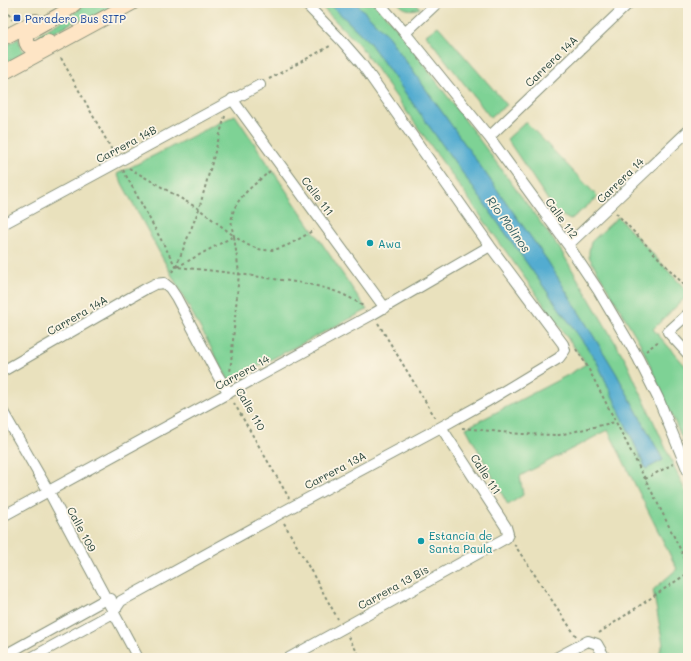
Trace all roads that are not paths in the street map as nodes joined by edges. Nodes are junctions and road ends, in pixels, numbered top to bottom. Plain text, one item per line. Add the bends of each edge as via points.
1 (67, 3) edge
2 (75, 3) edge
3 (132, 3) edge
4 (305, 3) edge
5 (379, 3) edge
6 (437, 3) edge
7 (630, 3) edge
8 (97, 22) junction
9 (405, 33) junction
10 (3, 38) edge
11 (3, 73) edge
12 (260, 85) road end
13 (231, 100) junction
14 (688, 131) edge
15 (489, 137) junction
16 (3, 224) edge
17 (490, 246) junction
18 (568, 246) junction
19 (164, 283) joint
20 (385, 308) junction
21 (688, 314) edge
22 (688, 354) edge
23 (3, 371) edge
24 (229, 393) junction
25 (3, 412) edge
26 (441, 427) junction
27 (688, 471) edge
28 (49, 492) junction
29 (3, 516) edge
30 (508, 534) joint
31 (106, 599) junction
32 (121, 601) junction
33 (113, 613) junction
34 (3, 656) edge
35 (31, 658) edge
36 (138, 658) edge
37 (289, 658) edge
38 (556, 658) edge
39 (605, 658) edge

1 - 10 main road
2 - 8 main road via 28,33 26,42 29,46 37,48 72,29
3 - 8 main road
4 - 17 street via 360,63
5 - 9 street, Calle 112
6 - 9 street
7 - 15 street, Carrera 14A
8 - 11 main road
9 - 15 street, Calle 112
12 - 13 street, Carrera 14B
13 - 16 street, Carrera 14B
13 - 20 street, Calle 111
14 - 18 street, Carrera 14
15 - 18 street, Calle 112
17 - 20 street, Carrera 14
17 - 26 street, Carrera 13A via 565,350 559,358
18 - 27 street, Calle 112 via 598,290 638,358 658,398
19 - 23 street, Carrera 14A via 151,286
19 - 24 street, Calle 110 via 176,297
20 - 24 street, Carrera 14
21 - 22 street via 668,332
24 - 28 street, Carrera 14
25 - 28 street, Calle 109
26 - 30 street, Calle 111 via 506,527
26 - 32 street, Carrera 13A
28 - 29 street, Carrera 14
28 - 31 street, Calle 109
30 - 37 street, Carrera 13 Bis via 503,540
31 - 32 street
31 - 33 street, Calle 109
31 - 34 street
32 - 33 street, Carrera 13A
33 - 35 street, Carrera 13A
33 - 36 street, Calle 109
38 - 39 street via 588,642 600,648

